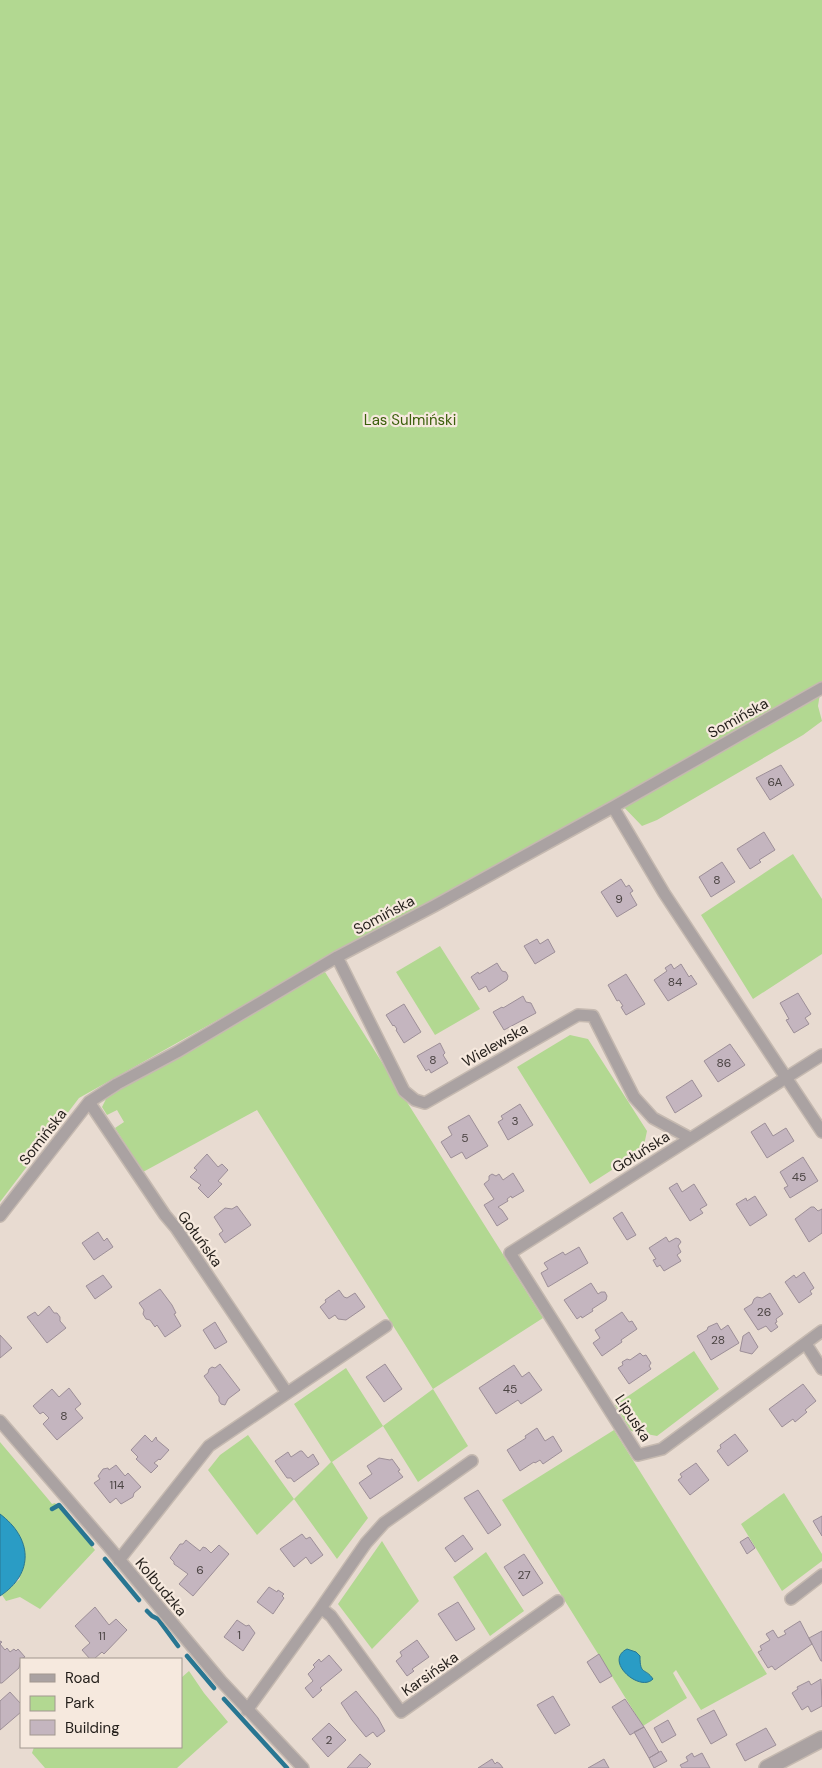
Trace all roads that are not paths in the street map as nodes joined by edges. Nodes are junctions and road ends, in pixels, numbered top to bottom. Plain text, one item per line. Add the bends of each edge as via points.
1 (822, 688) edge
2 (613, 807) junction
3 (337, 957) junction
4 (822, 1055) edge
5 (787, 1077) junction
6 (89, 1102) junction
7 (822, 1132) edge
8 (690, 1138) junction
9 (0, 1216) edge
10 (510, 1253) joint
11 (386, 1326) dead end
12 (822, 1331) edge
13 (806, 1344) junction
14 (822, 1369) edge
15 (287, 1393) junction
16 (0, 1421) edge
17 (472, 1461) dead end
18 (119, 1560) junction
19 (822, 1575) edge
20 (791, 1599) dead end
21 (558, 1601) dead end
22 (321, 1608) junction
23 (247, 1710) junction
24 (822, 1739) edge
25 (303, 1768) edge
26 (767, 1768) edge

1 - 2 street, Somińska
2 - 3 street, Somińska
2 - 5 street via 664,892
3 - 6 street, Somińska
3 - 8 street, Wielewska via 404,1091 415,1100 425,1103 578,1015 593,1016 634,1097 653,1118
4 - 5 street, Gołuńska
5 - 7 street
5 - 8 street, Gołuńska
6 - 9 street, Somińska
6 - 15 street, Gołuńska
8 - 10 street, Gołuńska
10 - 13 street, Lipuska via 638,1455 662,1450
11 - 15 street
12 - 13 street, Lipuska
13 - 14 street
15 - 18 street via 209,1446
16 - 18 street, Kolbudzka
17 - 22 street via 384,1523 366,1543
18 - 23 street, Kolbudzka
19 - 20 street
21 - 22 street, Karsińska via 401,1712 331,1616
22 - 23 street
23 - 25 street, Kolbudzka
24 - 26 street

